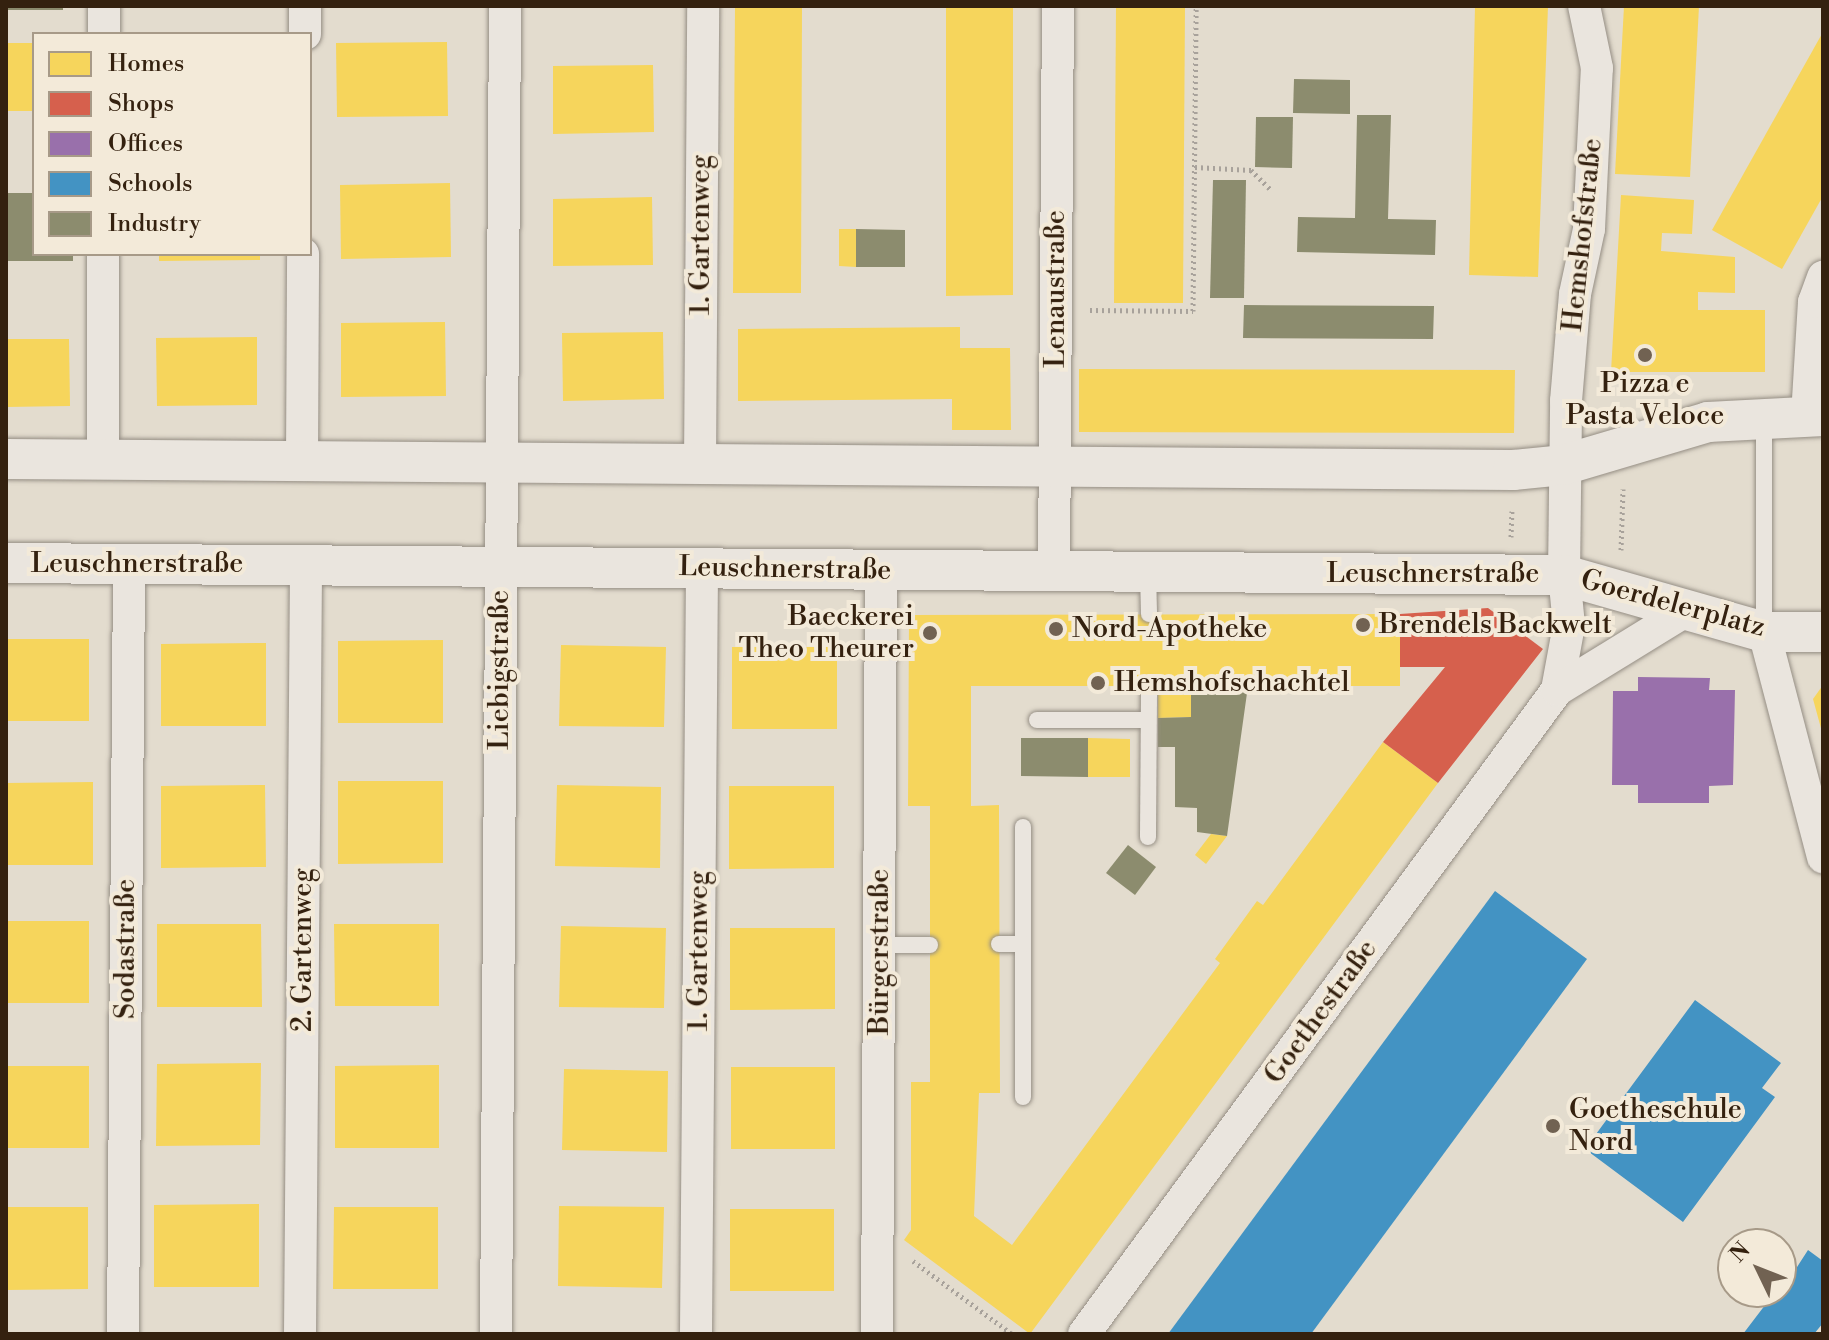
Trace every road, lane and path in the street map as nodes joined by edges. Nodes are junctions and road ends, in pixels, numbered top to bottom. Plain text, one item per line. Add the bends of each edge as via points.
1 (104, 6) edge
2 (305, 6) edge
3 (505, 6) edge
4 (703, 6) edge
5 (1058, 6) edge
6 (1196, 6) edge
7 (1584, 6) edge
8 (104, 32) edge
9 (305, 32) edge
10 (1195, 167) junction
11 (1270, 189) dead end
12 (103, 256) edge
13 (303, 256) edge
14 (1823, 277) edge
15 (1056, 309) junction
16 (1815, 416) edge
17 (1764, 418) junction
18 (1615, 452) junction
19 (6, 459) edge
20 (103, 460) junction
21 (302, 461) junction
22 (502, 463) junction
23 (700, 465) junction
24 (1563, 465) junction
25 (1054, 467) junction
26 (1513, 470) junction
27 (6, 563) edge
28 (129, 564) junction
29 (306, 565) junction
30 (501, 567) junction
31 (702, 568) junction
32 (881, 570) junction
33 (1054, 572) junction
34 (1148, 572) junction
35 (1510, 575) junction
36 (1564, 575) junction
37 (1624, 595) junction
38 (1684, 612) junction
39 (1149, 614) dead end
40 (1764, 632) junction
41 (1823, 632) edge
42 (1149, 687) dead end
43 (1557, 690) junction
44 (1037, 720) dead end
45 (1148, 720) junction
46 (1023, 827) dead end
47 (1148, 837) dead end
48 (1823, 857) edge
49 (999, 944) dead end
50 (1023, 944) junction
51 (879, 945) junction
52 (930, 945) dead end
53 (1023, 1097) dead end
54 (879, 1236) junction
55 (123, 1334) edge
56 (300, 1334) edge
57 (496, 1334) edge
58 (696, 1334) edge
59 (877, 1334) edge
60 (1012, 1334) edge
61 (1084, 1334) edge

1 - 8 street
2 - 9 street
3 - 22 street, Liebigstraße
4 - 23 street, 1. Gartenweg
5 - 15 street, Lenaustraße
6 - 10 path
7 - 24 street, Hemshofstraße via 1596,83 1589,229 1575,294
10 - 11 path via 1251,170
10 - 15 path via 1193,311
12 - 20 street
13 - 21 street
14 - 16 street via 1814,302
15 - 25 street, Lenaustraße
16 - 17 street
17 - 18 street via 1708,422
17 - 40 lane
18 - 24 street
18 - 37 path via 1624,483 1619,547 1634,569
19 - 20 street
20 - 21 street
21 - 22 street
22 - 23 street
22 - 30 street, Liebigstraße
23 - 25 street
24 - 26 street
24 - 36 street, Goerdelerplatz
25 - 26 street
25 - 33 street, Lenaustraße
26 - 35 path
27 - 28 street, Leuschnerstraße
28 - 29 street, Leuschnerstraße
28 - 55 street, Sodastraße
29 - 30 street, Leuschnerstraße
29 - 56 street, 2. Gartenweg
30 - 31 street, Leuschnerstraße
30 - 57 street, Liebigstraße
31 - 32 street, Leuschnerstraße
31 - 58 street, 1. Gartenweg
32 - 33 street, Leuschnerstraße
32 - 51 street, Bürgerstraße
33 - 34 street, Leuschnerstraße
34 - 35 street, Leuschnerstraße
34 - 39 lane
35 - 36 street, Leuschnerstraße
36 - 37 street, Goerdelerplatz
36 - 43 street, Goethestraße via 1569,625
37 - 38 street, Goerdelerplatz
38 - 40 street, Goerdelerplatz
38 - 43 street, Goethestraße
40 - 41 street, Goerdelerplatz
40 - 48 street
42 - 45 lane
43 - 61 street, Goethestraße
44 - 45 lane
45 - 47 lane
46 - 50 lane
49 - 50 lane
50 - 53 lane
51 - 52 lane
51 - 54 street, Bürgerstraße
54 - 59 street, Bürgerstraße
54 - 60 path

